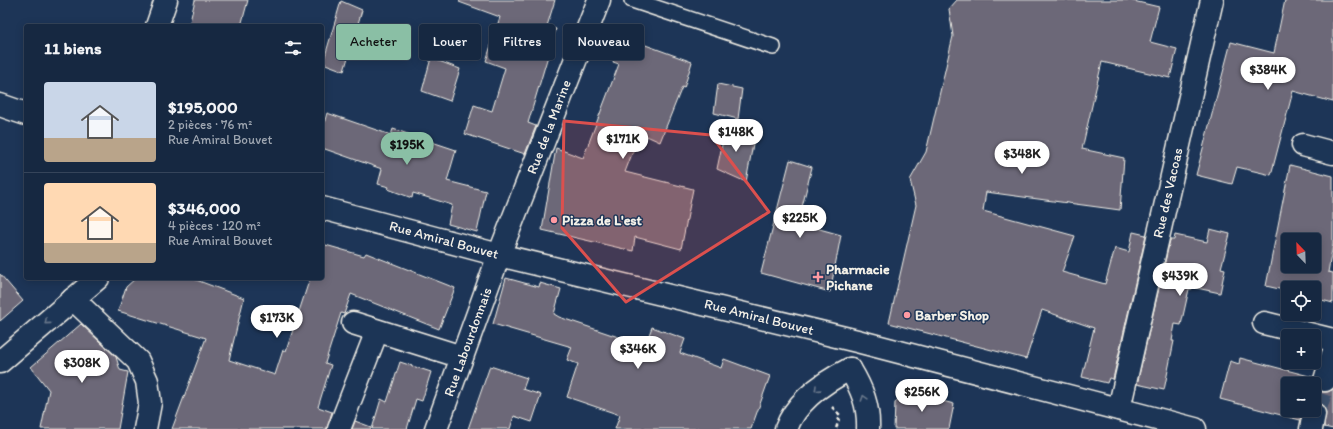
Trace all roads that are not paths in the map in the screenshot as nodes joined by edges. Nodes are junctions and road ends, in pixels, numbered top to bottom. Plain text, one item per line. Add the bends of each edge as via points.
1 (166, 0) edge
2 (599, 0) edge
3 (632, 0) edge
4 (1212, 0) edge
5 (158, 24) edge
6 (773, 47) dead end
7 (0, 105) edge
8 (24, 113) edge
9 (1303, 145) dead end
10 (1333, 153) edge
11 (324, 209) edge
12 (499, 255) junction
13 (96, 280) edge
14 (73, 299) junction
15 (353, 323) dead end
16 (1264, 323) dead end
17 (377, 331) junction
18 (1333, 340) edge
19 (857, 341) junction
20 (1333, 354) edge
21 (462, 357) junction
22 (0, 362) edge
23 (850, 369) junction
24 (1325, 380) tunnel mouth
25 (1119, 410) junction
26 (145, 429) edge
27 (339, 429) edge
28 (436, 429) edge
29 (786, 429) edge
30 (868, 429) edge
31 (1194, 429) edge

1 - 5 street
2 - 12 street, Rue de la Marine
3 - 6 lane
4 - 25 street, Rue des Vacoas
7 - 8 street
9 - 10 street
11 - 12 street, Rue Amiral Bouvet
12 - 19 street, Rue Amiral Bouvet
12 - 21 street, Rue Labourdonnais
13 - 14 street
14 -> 22 street
14 - 26 street via 138,361 147,381 150,403
15 - 17 street
16 - 18 street
17 - 21 street
17 - 27 street
19 - 23 street
19 - 25 street, Rue Amiral Bouvet
20 - 24 street
21 - 28 street, Rue Labourdonnais
23 -> 29 street via 821,385 800,406
30 -> 23 street via 864,396
25 - 31 street, Rue Amiral Bouvet

